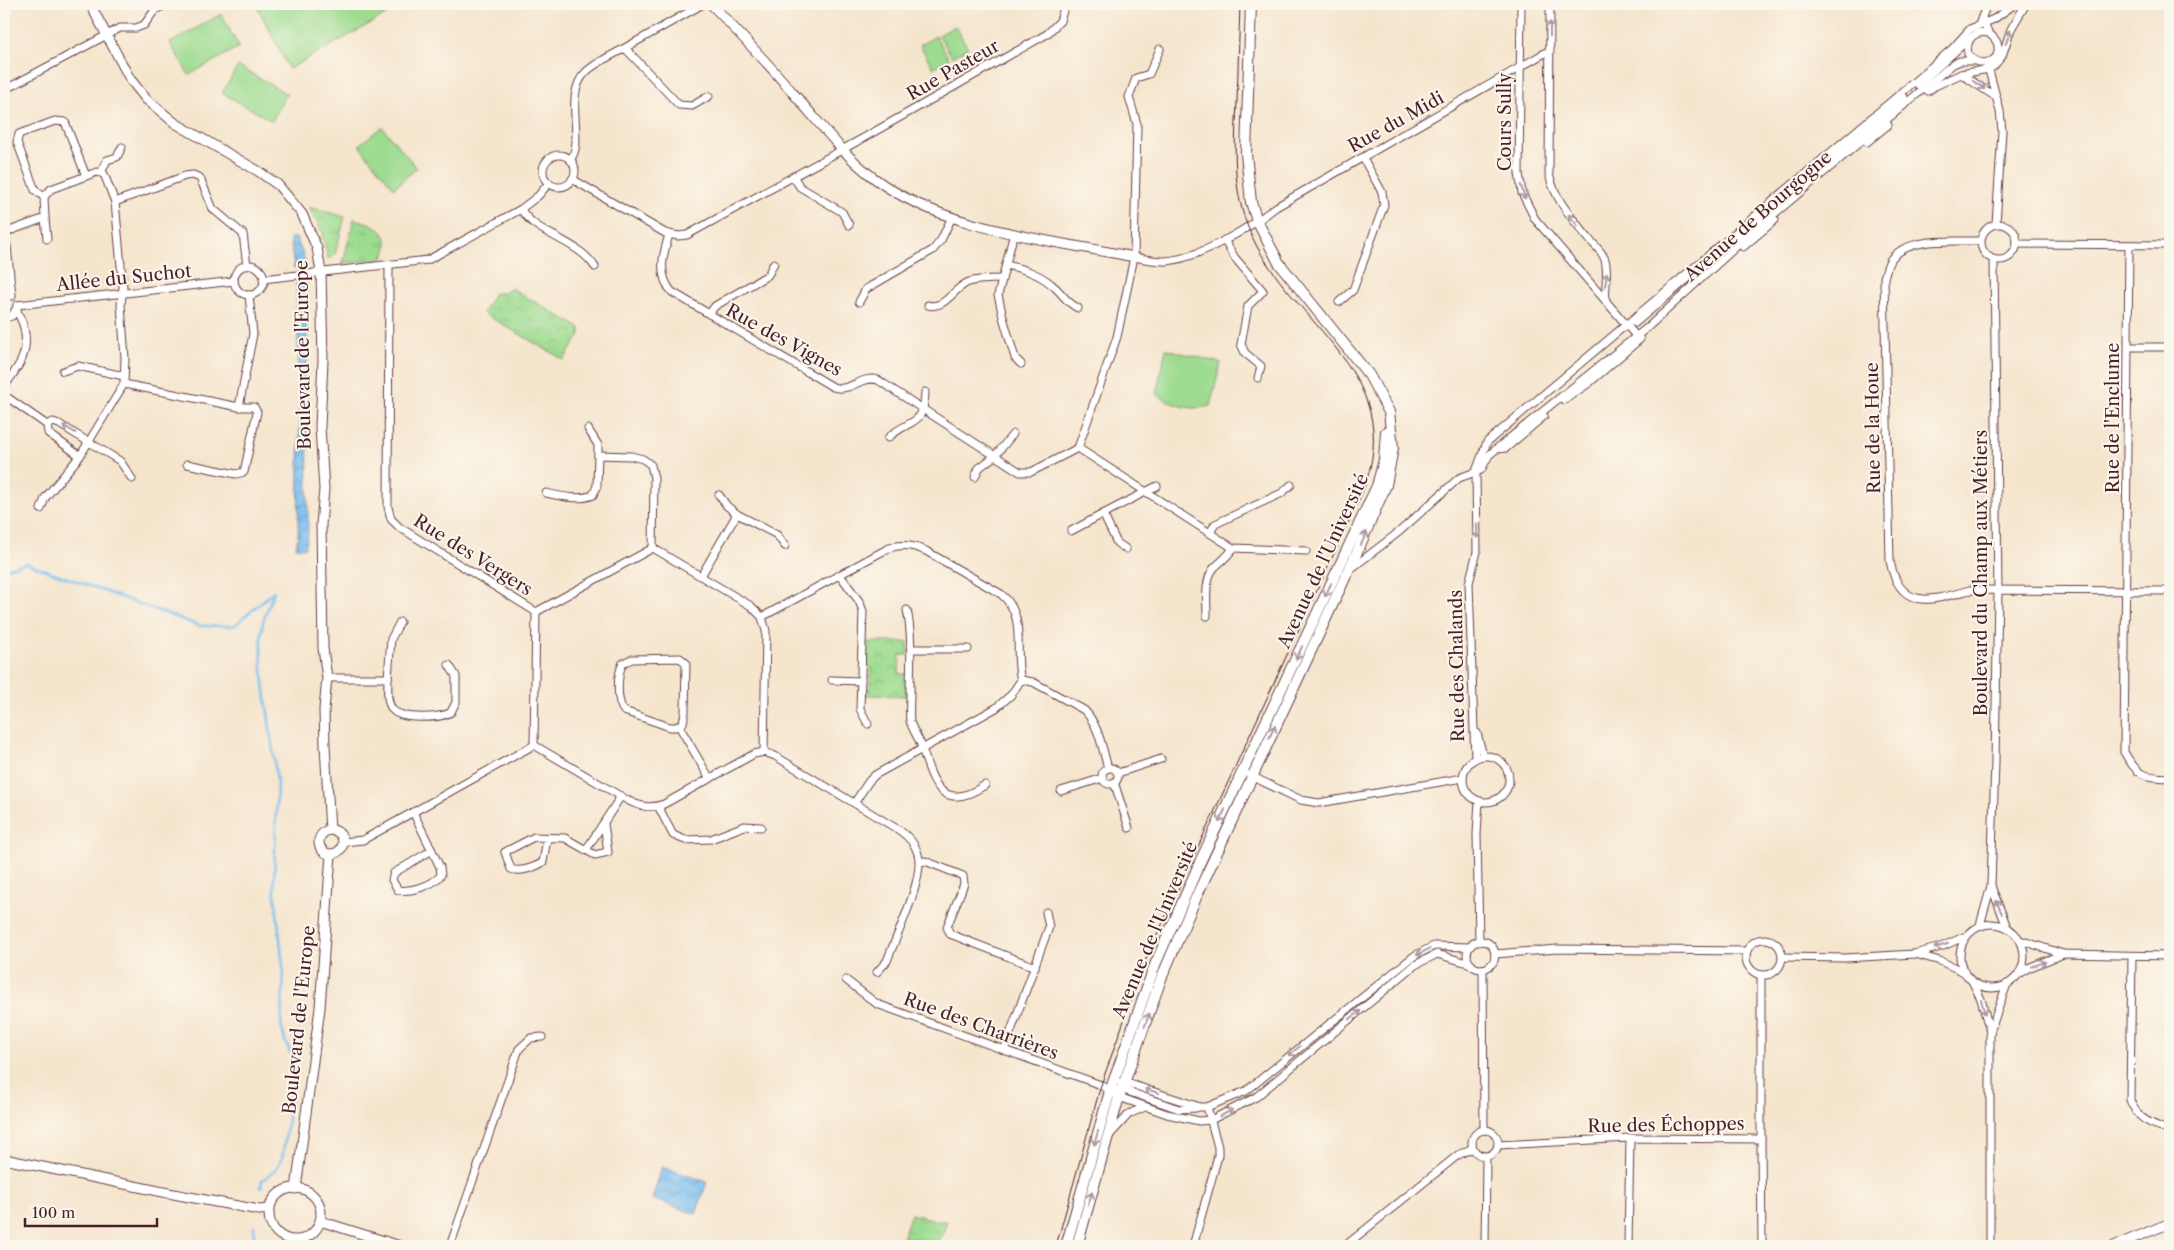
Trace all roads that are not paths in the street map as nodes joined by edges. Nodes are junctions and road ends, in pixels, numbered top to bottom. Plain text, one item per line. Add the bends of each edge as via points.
1 (90, 4) edge
2 (167, 4) edge
3 (703, 4) edge
4 (711, 4) edge
5 (1065, 4) edge
6 (1251, 4) edge
7 (1521, 4) edge
8 (1550, 4) edge
9 (1987, 4) edge
10 (2016, 4) edge
11 (2026, 4) edge
12 (156, 6) edge
13 (1981, 22) junction
14 (1989, 34) junction
15 (107, 36) junction
16 (1971, 37) junction
17 (625, 48) junction
18 (1160, 49) dead end
19 (1550, 50) junction
20 (1974, 61) junction
21 (1988, 66) junction
22 (1520, 68) junction
23 (1961, 74) junction
24 (4, 90) edge
25 (709, 96) dead end
26 (1996, 97) junction
27 (122, 146) dead end
28 (842, 148) junction
29 (1363, 158) junction
30 (570, 160) junction
31 (101, 173) junction
32 (86, 176) junction
33 (793, 176) junction
34 (572, 179) junction
35 (549, 183) junction
36 (44, 197) junction
37 (115, 202) junction
38 (521, 210) junction
39 (952, 217) junction
40 (45, 218) junction
41 (1257, 221) junction
42 (1996, 224) junction
43 (850, 225) dead end
44 (4, 233) edge
45 (1014, 233) junction
46 (669, 235) junction
47 (4, 239) edge
48 (47, 239) dead end
49 (1224, 240) junction
50 (1980, 241) junction
51 (2018, 244) junction
52 (2130, 245) junction
53 (2170, 245) edge
54 (1134, 257) junction
55 (1994, 260) junction
56 (774, 263) dead end
57 (1006, 265) junction
58 (247, 266) junction
59 (389, 266) junction
60 (595, 267) dead end
61 (321, 272) junction
62 (263, 279) junction
63 (1002, 279) junction
64 (234, 281) junction
65 (4, 294) edge
66 (122, 294) junction
67 (249, 295) junction
68 (12, 296) junction
69 (859, 302) dead end
70 (1339, 302) dead end
71 (1606, 302) junction
72 (928, 305) dead end
73 (17, 307) junction
74 (1078, 308) dead end
75 (709, 314) junction
76 (4, 318) edge
77 (1627, 327) junction
78 (1636, 336) junction
79 (2129, 347) junction
80 (2170, 347) edge
81 (1022, 364) dead end
82 (63, 371) dead end
83 (124, 376) junction
84 (1258, 378) dead end
85 (124, 384) junction
86 (4, 387) edge
87 (925, 392) dead end
88 (4, 395) edge
89 (1381, 396) junction
90 (239, 407) junction
91 (924, 410) junction
92 (47, 425) junction
93 (588, 429) dead end
94 (1013, 434) dead end
95 (888, 438) dead end
96 (89, 442) junction
97 (1078, 448) junction
98 (1496, 449) junction
99 (598, 455) junction
100 (80, 456) junction
101 (995, 456) junction
102 (187, 464) dead end
103 (1478, 471) junction
104 (975, 477) dead end
105 (132, 479) dead end
106 (1476, 482) joint
107 (1291, 485) dead end
108 (1157, 486) dead end
109 (1146, 492) junction
110 (546, 493) dead end
111 (719, 495) dead end
112 (41, 509) dead end
113 (737, 514) junction
114 (1103, 514) junction
115 (1072, 531) dead end
116 (1210, 533) junction
117 (785, 546) dead end
118 (653, 548) junction
119 (1233, 548) junction
120 (1126, 549) dead end
121 (1306, 551) dead end
122 (1349, 569) junction
123 (840, 575) junction
124 (701, 576) junction
125 (2126, 590) junction
126 (1998, 591) junction
127 (2170, 591) edge
128 (907, 610) dead end
129 (536, 612) junction
130 (1207, 616) dead end
131 (762, 617) junction
132 (400, 622) dead end
133 (911, 649) junction
134 (968, 649) dead end
135 (1471, 650) junction
136 (449, 665) dead end
137 (327, 678) junction
138 (388, 678) junction
139 (832, 680) dead end
140 (861, 680) junction
141 (1021, 680) junction
142 (868, 724) dead end
143 (679, 726) junction
144 (534, 745) junction
145 (922, 750) junction
146 (764, 752) junction
147 (1483, 756) junction
148 (1161, 758) dead end
149 (1472, 760) junction
150 (1108, 768) junction
151 (1118, 773) junction
152 (1247, 774) junction
153 (1103, 778) junction
154 (1463, 778) junction
155 (2170, 778) edge
156 (710, 779) junction
157 (1114, 782) junction
158 (986, 785) dead end
159 (1061, 791) dead end
160 (621, 796) junction
161 (1479, 801) junction
162 (854, 802) junction
163 (658, 806) junction
164 (413, 812) junction
165 (604, 824) junction
166 (760, 827) dead end
167 (1129, 828) dead end
168 (330, 830) junction
169 (547, 839) junction
170 (343, 842) junction
171 (432, 850) junction
172 (586, 850) junction
173 (331, 854) junction
174 (920, 862) junction
175 (1991, 886) junction
176 (1046, 912) dead end
177 (1980, 925) junction
178 (2007, 927) junction
179 (1967, 936) junction
180 (2020, 940) junction
181 (1479, 942) junction
182 (1470, 947) junction
183 (1747, 951) junction
184 (1495, 954) junction
185 (1914, 954) junction
186 (2063, 954) junction
187 (2132, 956) junction
188 (2170, 956) edge
189 (1782, 957) junction
190 (1471, 964) junction
191 (1034, 967) junction
192 (1483, 969) junction
193 (877, 972) dead end
194 (1964, 972) junction
195 (1761, 975) junction
196 (2017, 976) junction
197 (846, 980) dead end
198 (1973, 983) junction
199 (2007, 984) junction
200 (1990, 1032) junction
201 (542, 1037) dead end
202 (1004, 1050) junction
203 (1108, 1087) junction
204 (1120, 1094) junction
205 (1146, 1107) junction
206 (1204, 1107) junction
207 (1211, 1120) junction
208 (1484, 1130) junction
209 (2170, 1131) edge
210 (1107, 1138) junction
211 (1630, 1138) junction
212 (1761, 1139) junction
213 (1498, 1145) junction
214 (1473, 1148) junction
215 (1486, 1157) junction
216 (4, 1159) edge
217 (296, 1188) junction
218 (270, 1209) junction
219 (320, 1221) junction
220 (2170, 1223) edge
221 (2144, 1234) junction
222 (400, 1246) edge
223 (450, 1246) edge
224 (1066, 1246) edge
225 (1077, 1246) edge
226 (1193, 1246) edge
227 (1345, 1246) edge
228 (1485, 1246) edge
229 (1628, 1246) edge
230 (1762, 1246) edge
231 (1990, 1246) edge
232 (2114, 1246) edge
233 (2122, 1246) edge

1 - 15 street, Boulevard de l'Europe
2 - 12 street
3 - 17 street
4 - 28 street via 760,54
5 - 28 street, Rue Pasteur via 1060,21 1047,34
6 - 41 main road via 1246,154 1251,202
7 - 22 street, Cours Sully
19 -> 8 street
9 - 13 street
10 - 13 street, Avenue de Bourgogne
21 -> 11 street via 1998,62
12 - 15 street via 144,25 123,27
13 - 14 street
13 - 16 street
13 - 77 street, Avenue de Bourgogne
14 - 16 street via 1980,32
14 - 21 street via 1998,46 1996,56
15 - 24 street
15 - 61 street, Boulevard de l'Europe via 130,80 161,113 258,171 289,196 310,229
16 - 20 street via 1968,54
16 - 77 street, Avenue de Bourgogne via 1888,111
17 - 25 street via 679,105 692,106
17 - 30 street via 587,71 576,87 576,150
18 - 54 street via 1149,74 1136,78 1129,97 1137,124
19 - 22 street, Rue du Midi
71 -> 19 street via 1608,270 1604,257 1566,212 1553,190 1549,174
20 - 21 street
20 - 78 street, Avenue de Bourgogne via 1953,64 1748,236
21 - 23 street, Avenue de Bourgogne
21 - 26 street
22 - 29 street, Rue du Midi
22 -> 71 street, Cours Sully via 1519,173 1522,192 1536,219
23 -> 26 street
23 - 98 street, Avenue de Bourgogne via 1935,86 1589,382 1506,448
26 - 42 street via 2002,131
27 - 31 street via 117,157 107,160
28 - 33 street, Rue Pasteur
28 - 39 street via 874,178 898,194
29 - 41 street, Rue du Midi
29 - 70 street via 1382,192 1384,205 1353,290
30 - 34 street via 575,170
30 - 35 street via 556,155 547,161 543,171
31 - 32 street
31 - 37 street
32 - 36 street via 52,189
32 - 36 street via 65,122 55,121 19,134 17,142 36,190
33 - 43 street via 800,186 842,212
33 - 46 street, Rue Pasteur via 687,235
34 - 35 street via 560,187
34 - 46 street
35 - 38 street
36 - 40 street
37 - 58 street via 188,175 198,176 214,209 242,234
37 - 66 street
38 - 59 street via 433,259
38 - 60 street via 528,220 588,255
39 - 45 street
39 - 69 street via 933,250 866,289
40 - 44 street
40 - 48 street
41 - 49 street, Rue du Midi
41 - 89 main road via 1279,263 1361,363
42 - 50 street via 1985,230
42 - 51 street via 2003,224 2014,231
45 - 54 street
45 - 57 street
46 - 75 street, Rue des Vignes via 662,264 666,284 676,295
47 - 68 street
49 - 54 street, Rue du Midi via 1174,260
49 - 84 street via 1263,291 1248,306 1241,344 1245,353 1261,366
50 - 55 street via 1984,253
50 - 126 street, Rue de la Houe via 1908,246 1890,261 1884,278 1890,562 1897,583 1917,598 1945,598 1970,590
51 - 52 street
51 - 55 street via 2012,256
52 - 53 street
52 - 79 street, Rue de l'Enclume
54 - 97 street via 1117,336
55 - 126 street, Boulevard du Champ aux Métiers
56 - 75 street, Rue des Vignes via 768,275 715,306
57 - 63 street
57 - 74 street via 1038,275
58 - 62 street via 259,270
58 - 64 street via 236,272
59 - 61 street
59 - 129 street, Rue des Vergers via 388,507 391,519 422,542
61 - 62 street
61 - 137 street, Boulevard de l'Europe via 323,360 320,436 324,489 321,525 323,648
62 - 67 street via 259,291
63 - 72 street via 971,281 938,306
63 - 81 street via 999,305 1015,358
64 - 66 street, Allée du Suchot
64 - 67 street via 237,290
65 - 68 street
66 - 73 street, Allée du Suchot
66 - 83 street
67 - 90 street via 253,334
68 - 73 street
71 - 77 street, Cours Sully
73 - 76 street via 12,316
73 - 86 street via 26,349
75 - 91 street, Rue des Vignes via 833,387 845,388 865,379 876,379
77 - 78 street, Cours Sully
77 - 103 street, Avenue de Bourgogne via 1486,450 1479,460
78 - 98 street, Avenue de Bourgogne
79 - 80 street
79 - 125 street, Rue de l'Enclume
82 - 83 street via 78,366
83 - 85 street
85 - 90 street
85 - 96 street
87 - 91 street
88 - 92 street
122 -> 89 main road, Avenue de l'Université via 1386,485 1390,468 1392,431 1389,412
89 -> 152 main road, Avenue de l'Université via 1386,435 1377,486
90 - 102 street via 254,407 257,412 244,472 236,474
91 - 95 street via 917,419
91 - 101 street, Rue des Vignes
96 -> 92 street via 59,424
92 - 100 street via 48,433
93 - 99 street via 598,445
94 - 101 street
96 - 100 street
96 - 105 street via 120,461
97 - 101 street, Rue des Vignes via 1028,473 1020,472
97 - 109 street
98 - 103 street, Avenue de Bourgogne
99 - 110 street via 597,486 593,495 565,497
99 - 118 street via 637,457 651,465 654,478
100 - 112 street via 45,498
101 - 104 street via 980,468
103 - 106 street, Avenue de Bourgogne
103 - 122 street via 1459,478 1399,532
106 -> 135 street, Rue des Chalands via 1477,552 1469,583
107 - 116 street via 1282,493 1215,524
108 - 109 street
109 - 114 street
109 - 116 street
111 - 113 street
113 - 117 street via 776,535
113 - 124 street
114 - 115 street
114 - 120 street via 1118,543
116 - 119 street
118 - 124 street
118 - 129 street
119 - 121 street
119 - 130 street via 1210,576
152 -> 122 main road, Avenue de l'Université
123 - 131 street
123 - 140 street via 863,611
123 - 141 street via 893,546 913,546 1002,594 1010,602 1018,620 1017,667
124 - 131 street
125 - 126 street, Rue de la Houe
125 - 127 street, Rue de la Houe
125 - 155 street, Rue de l'Enclume via 2124,752 2135,770 2151,778
126 - 175 street, Boulevard du Champ aux Métiers
128 - 133 street
129 - 144 street, Rue des Vergers
131 - 146 street via 766,631
132 - 138 street via 391,639
133 - 134 street
133 - 145 street via 910,719
135 - 147 street via 1474,651 1477,735
135 - 149 street, Rue des Chalands
136 - 138 street via 456,676 456,702 453,710 444,716 395,713 389,705
137 - 138 street
137 - 168 street, Boulevard de l'Europe via 324,694
139 - 140 street
140 - 142 street via 860,709
141 - 145 street via 1011,695 996,708
141 - 150 street via 1033,682 1090,716
143 - 143 street via 666,726 624,711 619,701 623,663 632,659 685,660 685,712
143 - 156 street
144 - 160 street
144 - 164 street
145 - 158 street via 944,794 951,797 972,793
145 - 162 street via 872,778
146 - 156 street via 754,754
146 - 162 street
147 - 149 street
147 - 161 street via 1500,761 1508,773 1508,783 1500,798
148 - 151 street
149 - 154 street
150 - 151 street
150 - 153 street via 1103,772
151 - 157 street
152 - 154 street via 1301,800 1319,803
152 -> 203 main road, Avenue de l'Université via 1155,965
204 -> 152 main road, Avenue de l'Université via 1161,979
153 - 157 street via 1106,782
153 - 159 street
154 - 161 street via 1467,793
156 - 163 street
157 - 167 street
160 - 163 street via 639,806
160 - 165 street
161 - 181 street
162 - 174 street via 907,835
163 - 166 street via 673,835 685,840 718,838 744,826
164 - 170 street via 363,840
164 - 171 street
165 - 172 street
165 - 172 street via 608,852 595,855
168 - 170 street via 338,832
168 - 173 street via 323,833 320,840 321,848
169 - 169 street via 532,837 506,850 505,856 511,868 518,870 543,862
169 - 172 street via 565,838
170 - 173 street via 340,850
171 - 171 street via 441,871 437,880 426,886 398,890 392,880 394,873
173 - 217 street, Boulevard de l'Europe via 320,1008
174 - 191 street via 963,876 964,884 947,928 950,934
174 - 193 street via 914,889 887,961
175 - 177 street, Boulevard du Champ aux Métiers
178 -> 175 street, Boulevard du Champ aux Métiers
176 - 191 street via 1049,927
177 - 178 street via 1990,923
177 - 179 street
178 - 180 street
179 -> 185 street
179 - 194 street via 1959,959
180 - 186 street
180 - 196 street via 2024,958
181 - 182 street
181 - 184 street via 1490,945
182 - 190 street via 1467,956
182 -> 206 street via 1434,946 1414,956 1246,1091
183 - 184 street via 1557,949
183 - 189 street via 1754,942 1766,939 1776,943
183 - 195 street via 1750,969
184 - 192 street via 1493,962
185 - 189 street
185 - 194 street
186 - 187 street
196 -> 186 street
187 - 188 street
187 - 209 street via 2130,1100 2135,1112 2148,1122
189 - 195 street via 1778,969
190 - 192 street
207 -> 190 street via 1256,1097 1415,965 1436,954
191 - 202 street
192 - 208 street
194 - 198 street
195 - 212 street, Rue des Échoppes
196 - 199 street
197 - 202 street, Rue des Charrières via 877,1004
198 - 199 street via 1991,988
198 -> 200 street via 1982,999
199 - 200 street
200 - 231 street
201 - 223 street via 531,1038 519,1049
202 - 203 street, Rue des Charrières
203 - 204 street
203 - 204 street
203 -> 224 main road, Avenue de l'Université
204 - 205 street
206 -> 204 street via 1179,1109
204 - 210 main road, Avenue de l'Université
205 - 207 street via 1187,1119
205 - 210 street via 1129,1114
206 - 207 street
207 - 226 street via 1218,1156
208 - 213 street via 1495,1134
208 - 214 street via 1474,1136
225 -> 210 main road, Avenue de l'Université
211 - 212 street, Rue des Échoppes
211 - 213 street, Rue des Échoppes
211 - 229 street
212 - 230 street
213 - 215 street via 1494,1153
214 - 215 street
214 - 227 street via 1458,1156
215 - 228 street
216 - 218 street via 168,1193 259,1210
217 - 218 street via 276,1196
217 - 219 street via 314,1197 320,1208
218 - 219 street via 276,1232 290,1240 311,1235
219 - 222 street
220 - 221 street
221 - 232 street
221 - 233 street

